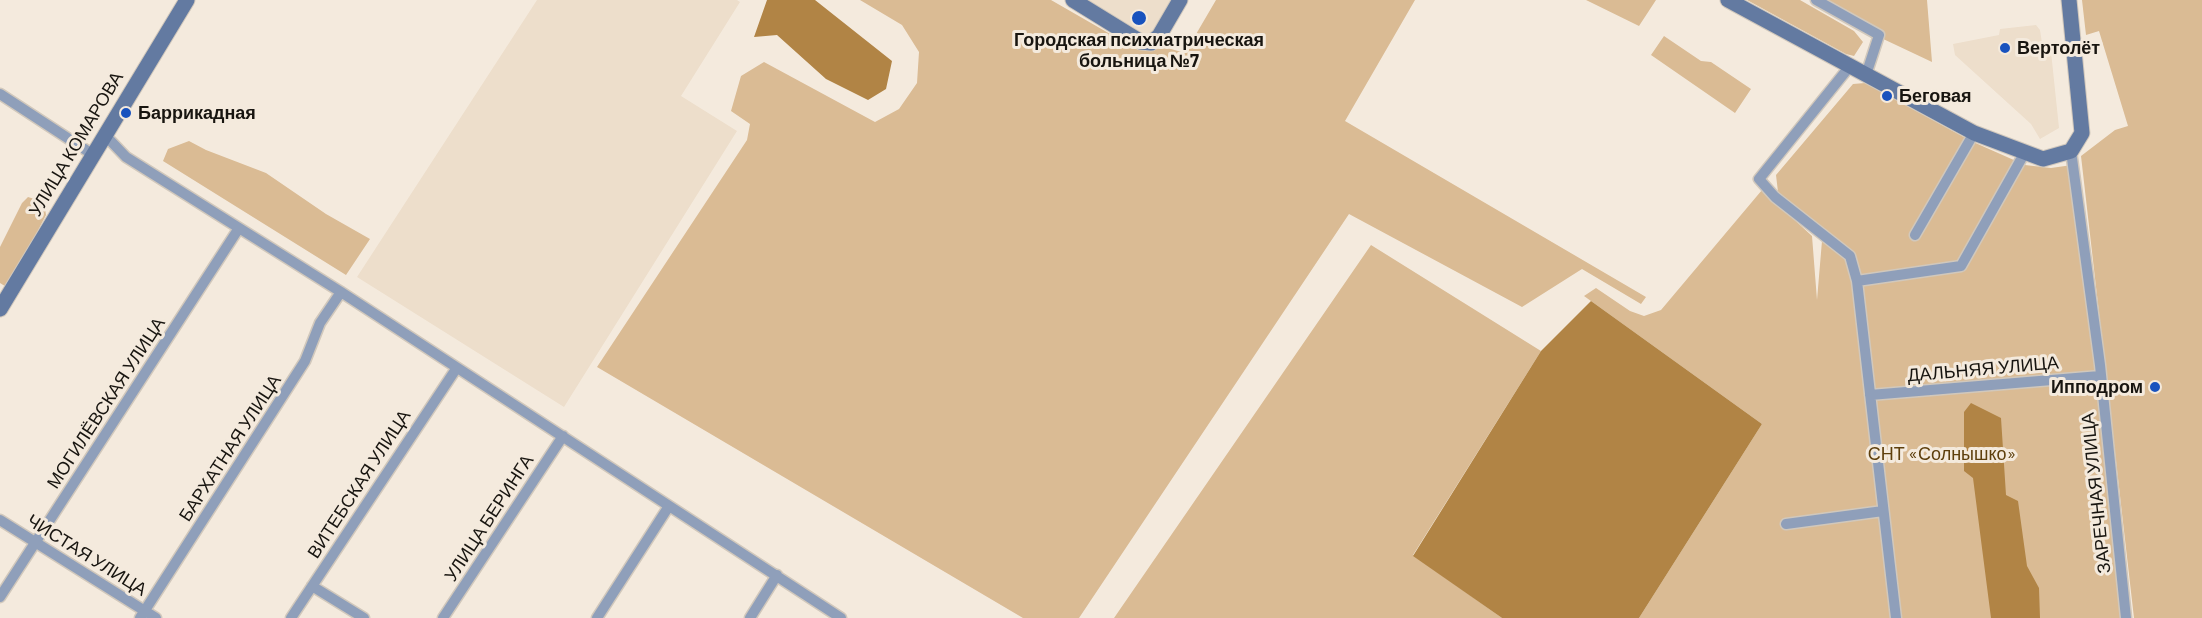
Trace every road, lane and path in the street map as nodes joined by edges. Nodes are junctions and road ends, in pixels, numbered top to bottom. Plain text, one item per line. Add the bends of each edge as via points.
1 (187, 0) edge
2 (1073, 0) edge
3 (1180, 0) edge
4 (1728, 0) edge
5 (2069, 0) edge
6 (1822, 1) edge
7 (1850, 66) junction
8 (1866, 75) junction
9 (0, 94) edge
10 (1974, 133) junction
11 (104, 134) junction
12 (2071, 150) junction
13 (92, 154) junction
14 (2024, 154) junction
15 (239, 228) junction
16 (1915, 235) dead end
17 (1857, 281) junction
18 (4, 292) edge
19 (341, 292) junction
20 (0, 309) edge
21 (456, 369) junction
22 (2100, 376) junction
23 (1870, 395) junction
24 (563, 436) junction
25 (669, 506) junction
26 (1883, 511) junction
27 (0, 520) edge
28 (1786, 524) dead end
29 (35, 543) junction
30 (777, 575) junction
31 (312, 586) junction
32 (0, 597) edge
33 (142, 615) edge
34 (156, 618) edge
35 (291, 618) edge
36 (364, 618) edge
37 (443, 618) edge
38 (597, 618) edge
39 (750, 618) edge
40 (841, 618) edge
41 (1896, 618) edge
42 (2126, 618) edge

1 - 11 street, УЛИЦА КОМАРОВА
2 - 3 street via 1141,42 1151,43
4 - 7 street
5 - 12 street via 2083,124
6 - 8 street via 1879,35
7 - 8 street
7 - 17 street via 1759,179 1850,256
8 - 10 street
9 - 13 street
10 - 14 street
10 - 16 street
11 - 13 street, УЛИЦА КОМАРОВА
11 - 15 street via 126,157
12 - 14 street via 2043,159
12 - 22 street, ЗАРЕЧНАЯ УЛИЦА
13 - 18 street, УЛИЦА КОМАРОВА
14 - 17 street via 1961,266
15 - 19 street
15 - 29 street, МОГИЛЁВСКАЯ УЛИЦА
17 - 23 street
18 - 20 street, УЛИЦА КОМАРОВА
19 - 21 street
19 - 33 street, БАРХАТНАЯ УЛИЦА via 320,323 305,361
21 - 24 street
21 - 31 street, ВИТЕБСКАЯ УЛИЦА
22 - 23 street, ДАЛЬНЯЯ УЛИЦА
22 - 42 street, ЗАРЕЧНАЯ УЛИЦА
23 - 26 street
24 - 25 street
24 - 37 street, УЛИЦА БЕРИНГА
25 - 30 street
25 - 38 street
26 - 28 street
26 - 41 street
27 - 29 street, ЧИСТАЯ УЛИЦА
29 - 32 street, МОГИЛЁВСКАЯ УЛИЦА
29 - 33 street, ЧИСТАЯ УЛИЦА
30 - 39 street
30 - 40 street
31 - 35 street, ВИТЕБСКАЯ УЛИЦА
31 - 36 street
33 - 34 street, ЧИСТАЯ УЛИЦА

